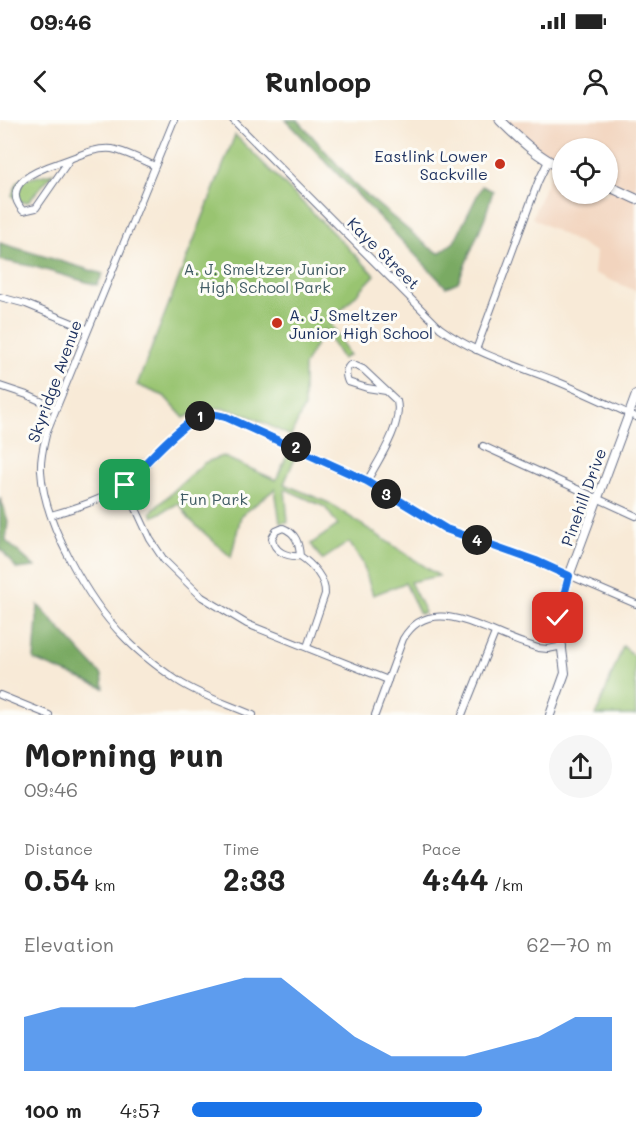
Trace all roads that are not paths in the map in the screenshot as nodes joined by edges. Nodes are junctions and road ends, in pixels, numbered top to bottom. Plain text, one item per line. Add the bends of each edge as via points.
1 (174, 120) edge
2 (233, 120) edge
3 (500, 120) edge
4 (70, 159) junction
5 (548, 161) junction
6 (552, 163) edge
7 (155, 166) junction
8 (12, 181) dead end
9 (618, 191) edge
10 (8, 195) dead end
11 (636, 199) edge
12 (0, 297) edge
13 (87, 328) junction
14 (476, 350) junction
15 (0, 386) edge
16 (386, 391) junction
17 (636, 396) edge
18 (56, 408) junction
19 (633, 416) edge
20 (483, 446) dead end
21 (367, 481) junction
22 (125, 485) junction
23 (598, 499) junction
24 (51, 515) junction
25 (636, 516) edge
26 (300, 556) junction
27 (569, 576) junction
28 (636, 604) edge
29 (495, 633) junction
30 (563, 646) junction
31 (307, 647) junction
32 (388, 680) junction
33 (0, 695) edge
34 (244, 713) edge
35 (49, 715) edge
36 (253, 715) edge
37 (375, 715) edge
38 (462, 715) edge
39 (550, 715) edge

1 - 7 street, Skyridge Avenue
2 - 14 street, Kaye Street via 417,307 440,328
3 - 5 main road
4 - 7 street via 111,149
4 - 8 street
4 - 10 street via 36,208 23,211 11,204
5 - 6 main road
5 - 14 street
7 - 13 street, Skyridge Avenue
9 - 11 main road
12 - 13 street
13 - 18 street, Skyridge Avenue
14 - 19 street, Kaye Street
15 - 18 street
16 - 16 street via 348,382 347,368 351,364 363,369
16 - 21 street via 397,401 399,414
17 - 19 street, Pinehill Drive
18 - 24 street, Skyridge Avenue via 40,458
19 - 23 street, Pinehill Drive
20 - 23 street
21 - 22 street via 226,417 207,414 184,426
21 - 27 street via 446,529
22 - 24 street
22 - 31 street via 164,560 202,597 247,624
23 - 25 street
23 - 27 street, Pinehill Drive
24 - 34 street, Skyridge Avenue via 74,566 124,637 179,681
26 - 26 street via 298,540 283,528 276,531 272,538 276,549 289,556
26 - 31 street via 312,566 326,590
27 - 28 street
27 - 30 street, Pinehill Drive via 558,618
29 - 30 street via 538,648
29 - 32 street via 448,616 416,622 403,639
29 - 38 street
30 - 39 street, Pinehill Drive via 565,673
31 - 32 street
32 - 37 street
33 - 35 street
34 - 36 street, Skyridge Avenue

